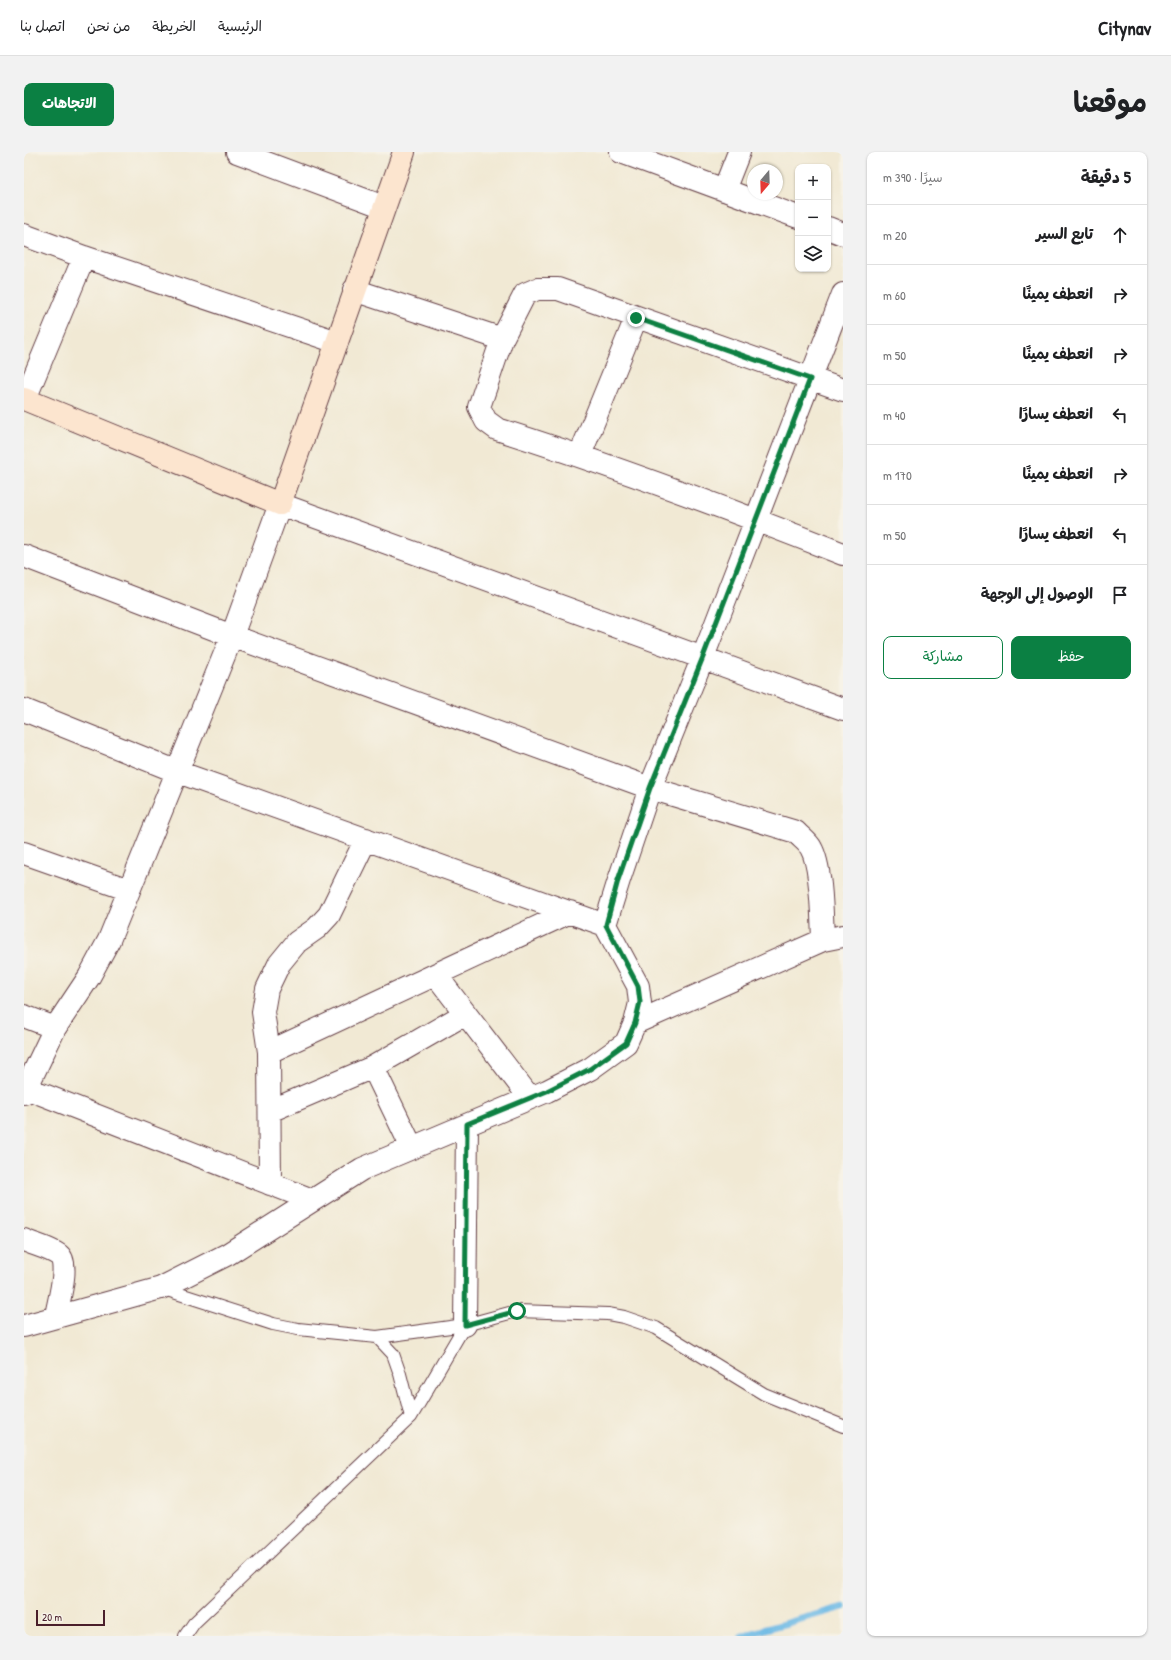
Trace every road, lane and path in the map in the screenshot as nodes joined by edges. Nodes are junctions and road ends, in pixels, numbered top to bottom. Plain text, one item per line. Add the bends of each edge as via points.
1 (237, 152) edge
2 (404, 152) edge
3 (621, 152) edge
4 (738, 152) edge
5 (724, 190) junction
6 (384, 207) junction
7 (795, 216) edge
8 (831, 229) edge
9 (843, 234) edge
10 (24, 235) edge
11 (84, 257) junction
12 (354, 290) junction
13 (843, 294) edge
14 (636, 318) junction
15 (502, 339) junction
16 (336, 342) junction
17 (810, 379) junction
18 (843, 390) edge
19 (25, 399) edge
20 (580, 455) junction
21 (280, 504) junction
22 (756, 520) junction
23 (843, 554) edge
24 (24, 556) edge
25 (232, 636) junction
26 (703, 657) junction
27 (843, 709) edge
28 (24, 710) edge
29 (178, 772) junction
30 (650, 788) junction
31 (366, 839) junction
32 (24, 852) edge
33 (129, 890) junction
34 (570, 912) junction
35 (606, 925) junction
36 (833, 938) edge
37 (436, 975) junction
38 (465, 1014) junction
39 (24, 1016) edge
40 (635, 1023) junction
41 (55, 1028) junction
42 (269, 1052) junction
43 (373, 1067) junction
44 (25, 1090) edge
45 (530, 1098) junction
46 (270, 1111) junction
47 (467, 1124) junction
48 (412, 1148) junction
49 (270, 1184) junction
50 (312, 1200) junction
51 (24, 1240) edge
52 (161, 1288) junction
53 (56, 1316) junction
54 (465, 1325) junction
55 (24, 1326) edge
56 (377, 1337) junction
57 (411, 1417) junction
58 (843, 1426) edge
59 (184, 1636) edge

1 - 6 street
2 - 6 street
3 - 5 street
4 - 5 street
5 - 7 street
6 - 12 street
8 - 9 street
10 - 11 street
11 - 16 street
11 - 19 street
12 - 15 street
12 - 16 street
13 - 17 street
14 - 15 street via 558,289 537,289 525,294
14 - 17 street
14 - 20 street
15 - 20 street via 479,407 486,421 497,429
16 - 21 street
17 - 18 street
17 - 22 street
19 - 21 street
20 - 22 street
21 - 25 street
21 - 26 street
22 - 23 street
22 - 26 street
24 - 25 street
25 - 29 street
25 - 30 street
26 - 27 street
26 - 30 street
28 - 29 street
29 - 31 street
29 - 33 street
30 - 35 street via 618,880
30 - 36 street via 796,832 811,848
31 - 34 street
31 - 42 street via 329,915 317,928 297,942 279,964 267,989 263,1012
32 - 33 street
33 - 41 street via 90,978
34 - 35 street
34 - 37 street
35 - 40 street via 638,986 640,1002
36 - 40 street
37 - 38 street
37 - 42 street
38 - 43 street
38 - 45 street
39 - 41 street
40 - 45 street via 626,1043 620,1048 590,1069
41 - 44 street
42 - 46 street
43 - 46 street
43 - 48 street
44 - 49 street
45 - 47 street
46 - 49 street
47 - 48 street
47 - 54 street
48 - 50 street via 362,1169
49 - 50 street
50 - 52 street via 228,1254
51 - 53 street via 63,1259 64,1268
52 - 53 street
52 - 56 lane via 273,1324
53 - 55 street
54 - 56 lane
54 - 57 lane
54 - 58 lane via 517,1311 608,1314 624,1317 656,1328 764,1394
56 - 57 lane via 393,1354
57 - 59 lane via 194,1623

